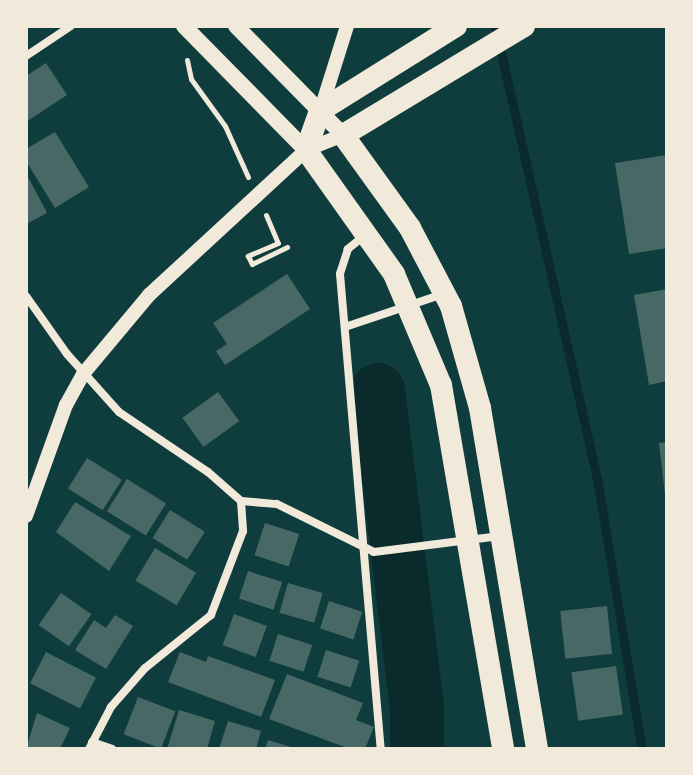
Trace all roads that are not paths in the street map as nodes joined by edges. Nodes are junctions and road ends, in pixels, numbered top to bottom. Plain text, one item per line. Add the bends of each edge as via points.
1 (71, 26) edge
2 (184, 26) edge
3 (236, 26) edge
4 (347, 26) edge
5 (456, 26) edge
6 (507, 37) edge
7 (26, 56) edge
8 (320, 111) junction
9 (343, 135) junction
10 (306, 150) junction
11 (368, 233) junction
12 (446, 293) junction
13 (26, 296) edge
14 (409, 306) junction
15 (345, 327) junction
16 (83, 374) junction
17 (241, 501) junction
18 (26, 516) edge
19 (503, 535) junction
20 (470, 540) junction
21 (369, 551) junction
22 (91, 746) edge
23 (112, 749) edge
24 (381, 749) edge
25 (503, 749) edge
26 (537, 749) edge

1 - 7 street
2 - 10 main road
3 - 8 main road
4 - 8 street
5 - 8 highway
6 - 9 highway
8 - 9 main road
8 - 10 highway
9 - 10 street
9 - 12 highway via 410,228
10 - 11 highway
10 - 16 street via 149,295
11 - 14 highway
11 - 15 street via 348,249 340,274
12 - 14 street
12 - 19 highway via 480,408
13 - 16 street
14 - 15 street
14 - 20 highway via 441,385
15 - 21 street
16 - 17 street via 119,412
16 - 18 street via 48,446
17 - 21 street via 277,504
17 - 22 street via 243,531 231,575 211,615 145,668 111,707
19 - 20 street
19 - 26 highway
20 - 21 street
20 - 25 highway
21 - 24 street
22 - 23 street

